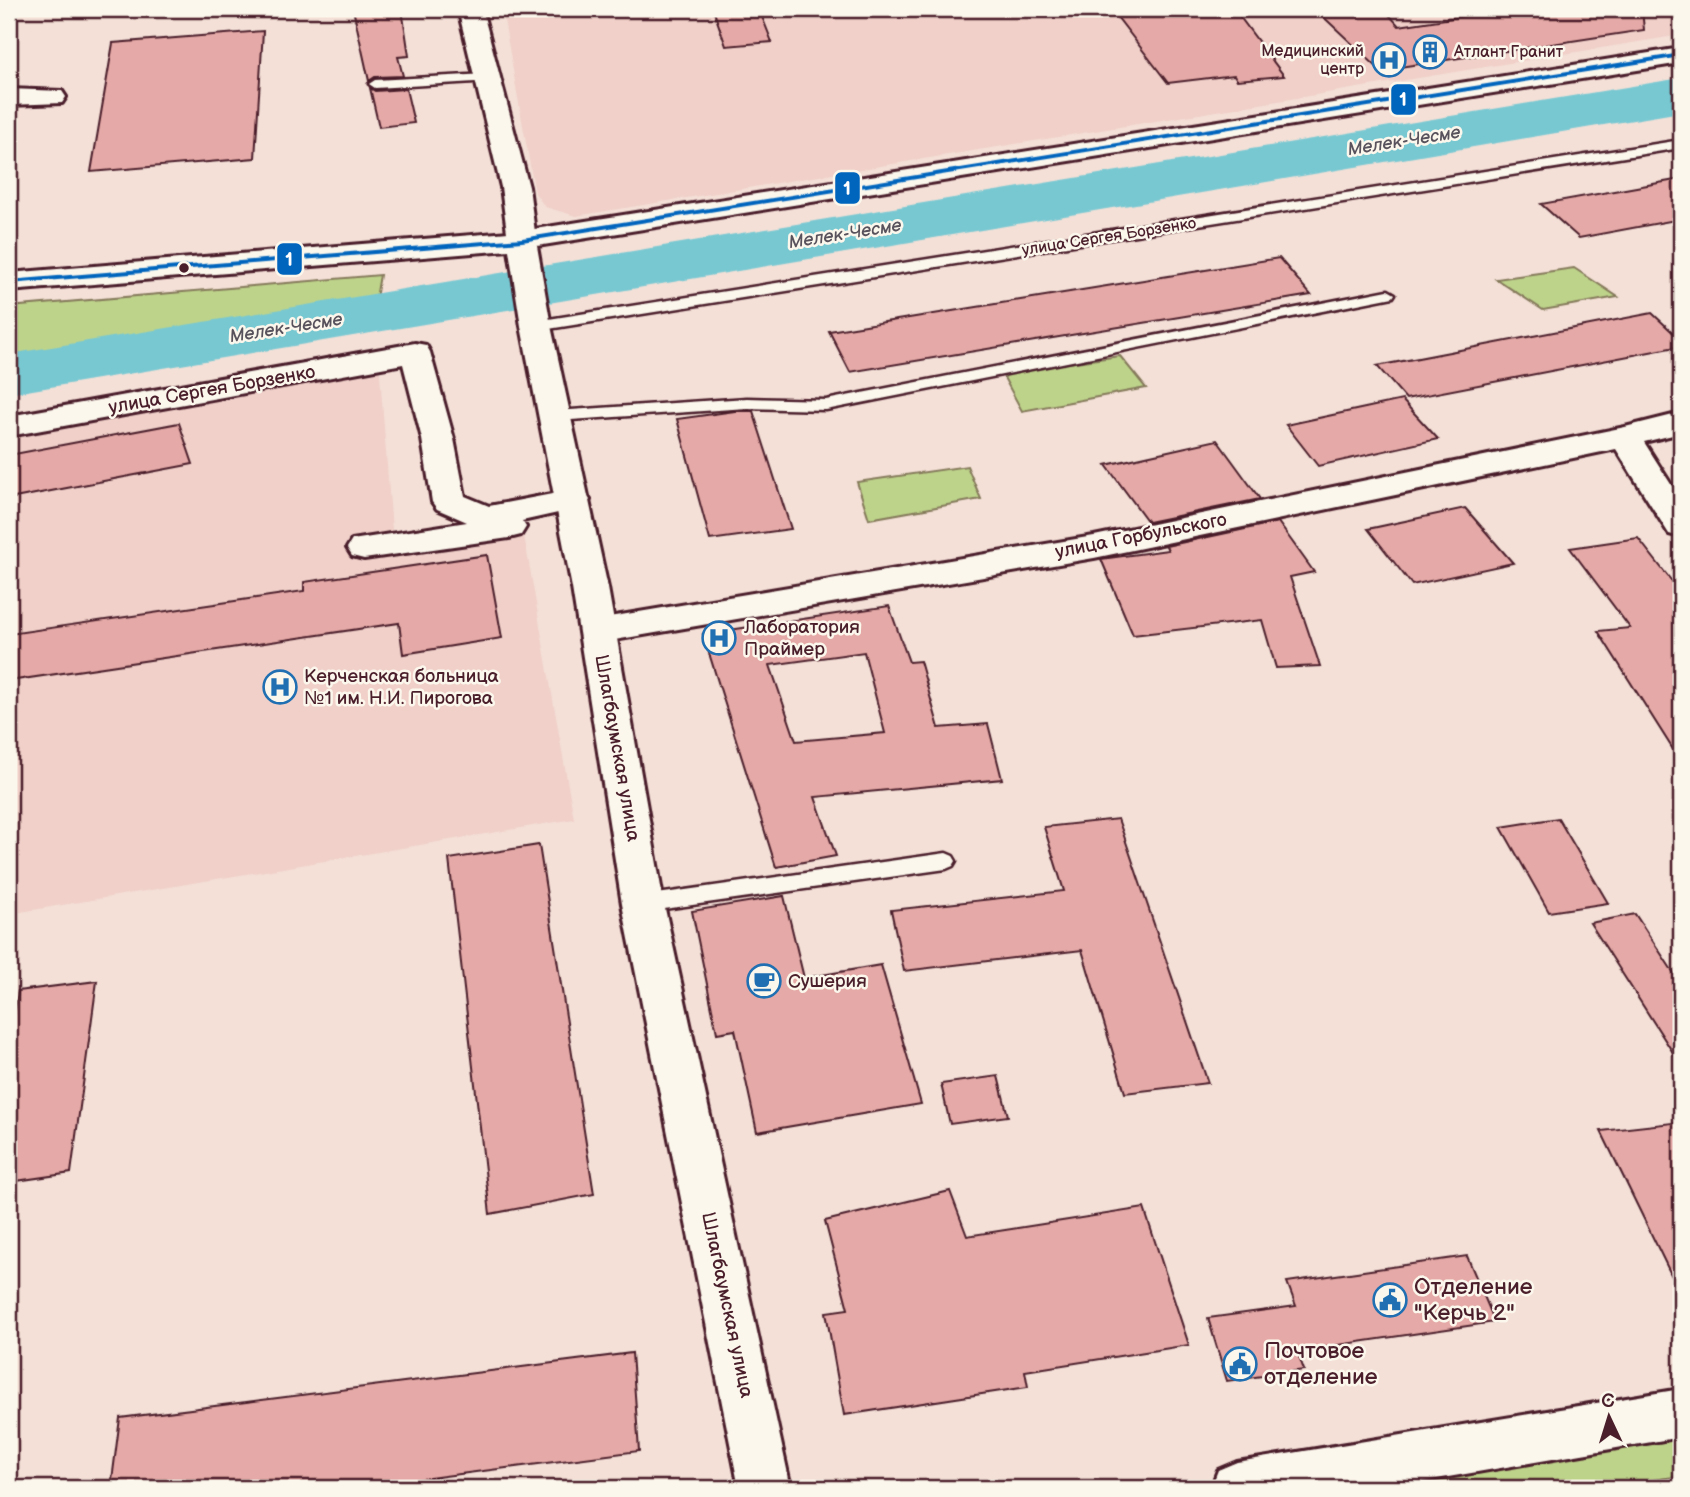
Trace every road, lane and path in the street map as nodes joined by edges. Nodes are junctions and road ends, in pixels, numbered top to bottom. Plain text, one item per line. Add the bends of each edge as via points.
1 (470, 9) edge
2 (1681, 55) edge
3 (487, 78) junction
4 (374, 84) dead end
5 (9, 97) edge
6 (52, 97) dead end
7 (1681, 144) edge
8 (523, 250) junction
9 (9, 282) edge
10 (1388, 294) dead end
11 (534, 320) junction
12 (556, 416) junction
13 (1681, 423) edge
14 (9, 426) edge
15 (1625, 437) junction
16 (575, 508) junction
17 (485, 524) junction
18 (1681, 526) edge
19 (364, 548) dead end
20 (597, 631) junction
21 (946, 861) dead end
22 (643, 904) junction
23 (1681, 1413) edge
24 (765, 1488) edge
25 (1237, 1488) edge

1 - 3 street, Шлагбаумская улица
2 - 8 street
3 - 4 lane
3 - 8 street, Шлагбаумская улица via 515,187
5 - 6 street
7 - 11 lane, улица Сергея Борзенко via 1340,200
8 - 9 street
8 - 11 street, Шлагбаумская улица
10 - 12 lane via 826,405 747,403
11 - 12 street, Шлагбаумская улица
12 - 16 street, Шлагбаумская улица
13 - 15 street, улица Горбульского
14 - 17 street, улица Сергея Борзенко via 415,352 449,502 469,509
15 - 18 street
15 - 20 street, улица Горбульского via 1094,547
16 - 17 street
16 - 20 street, Шлагбаумская улица
17 - 19 street
20 - 22 street, Шлагбаумская улица
21 - 22 lane
22 - 24 street, Шлагбаумская улица
23 - 25 street

